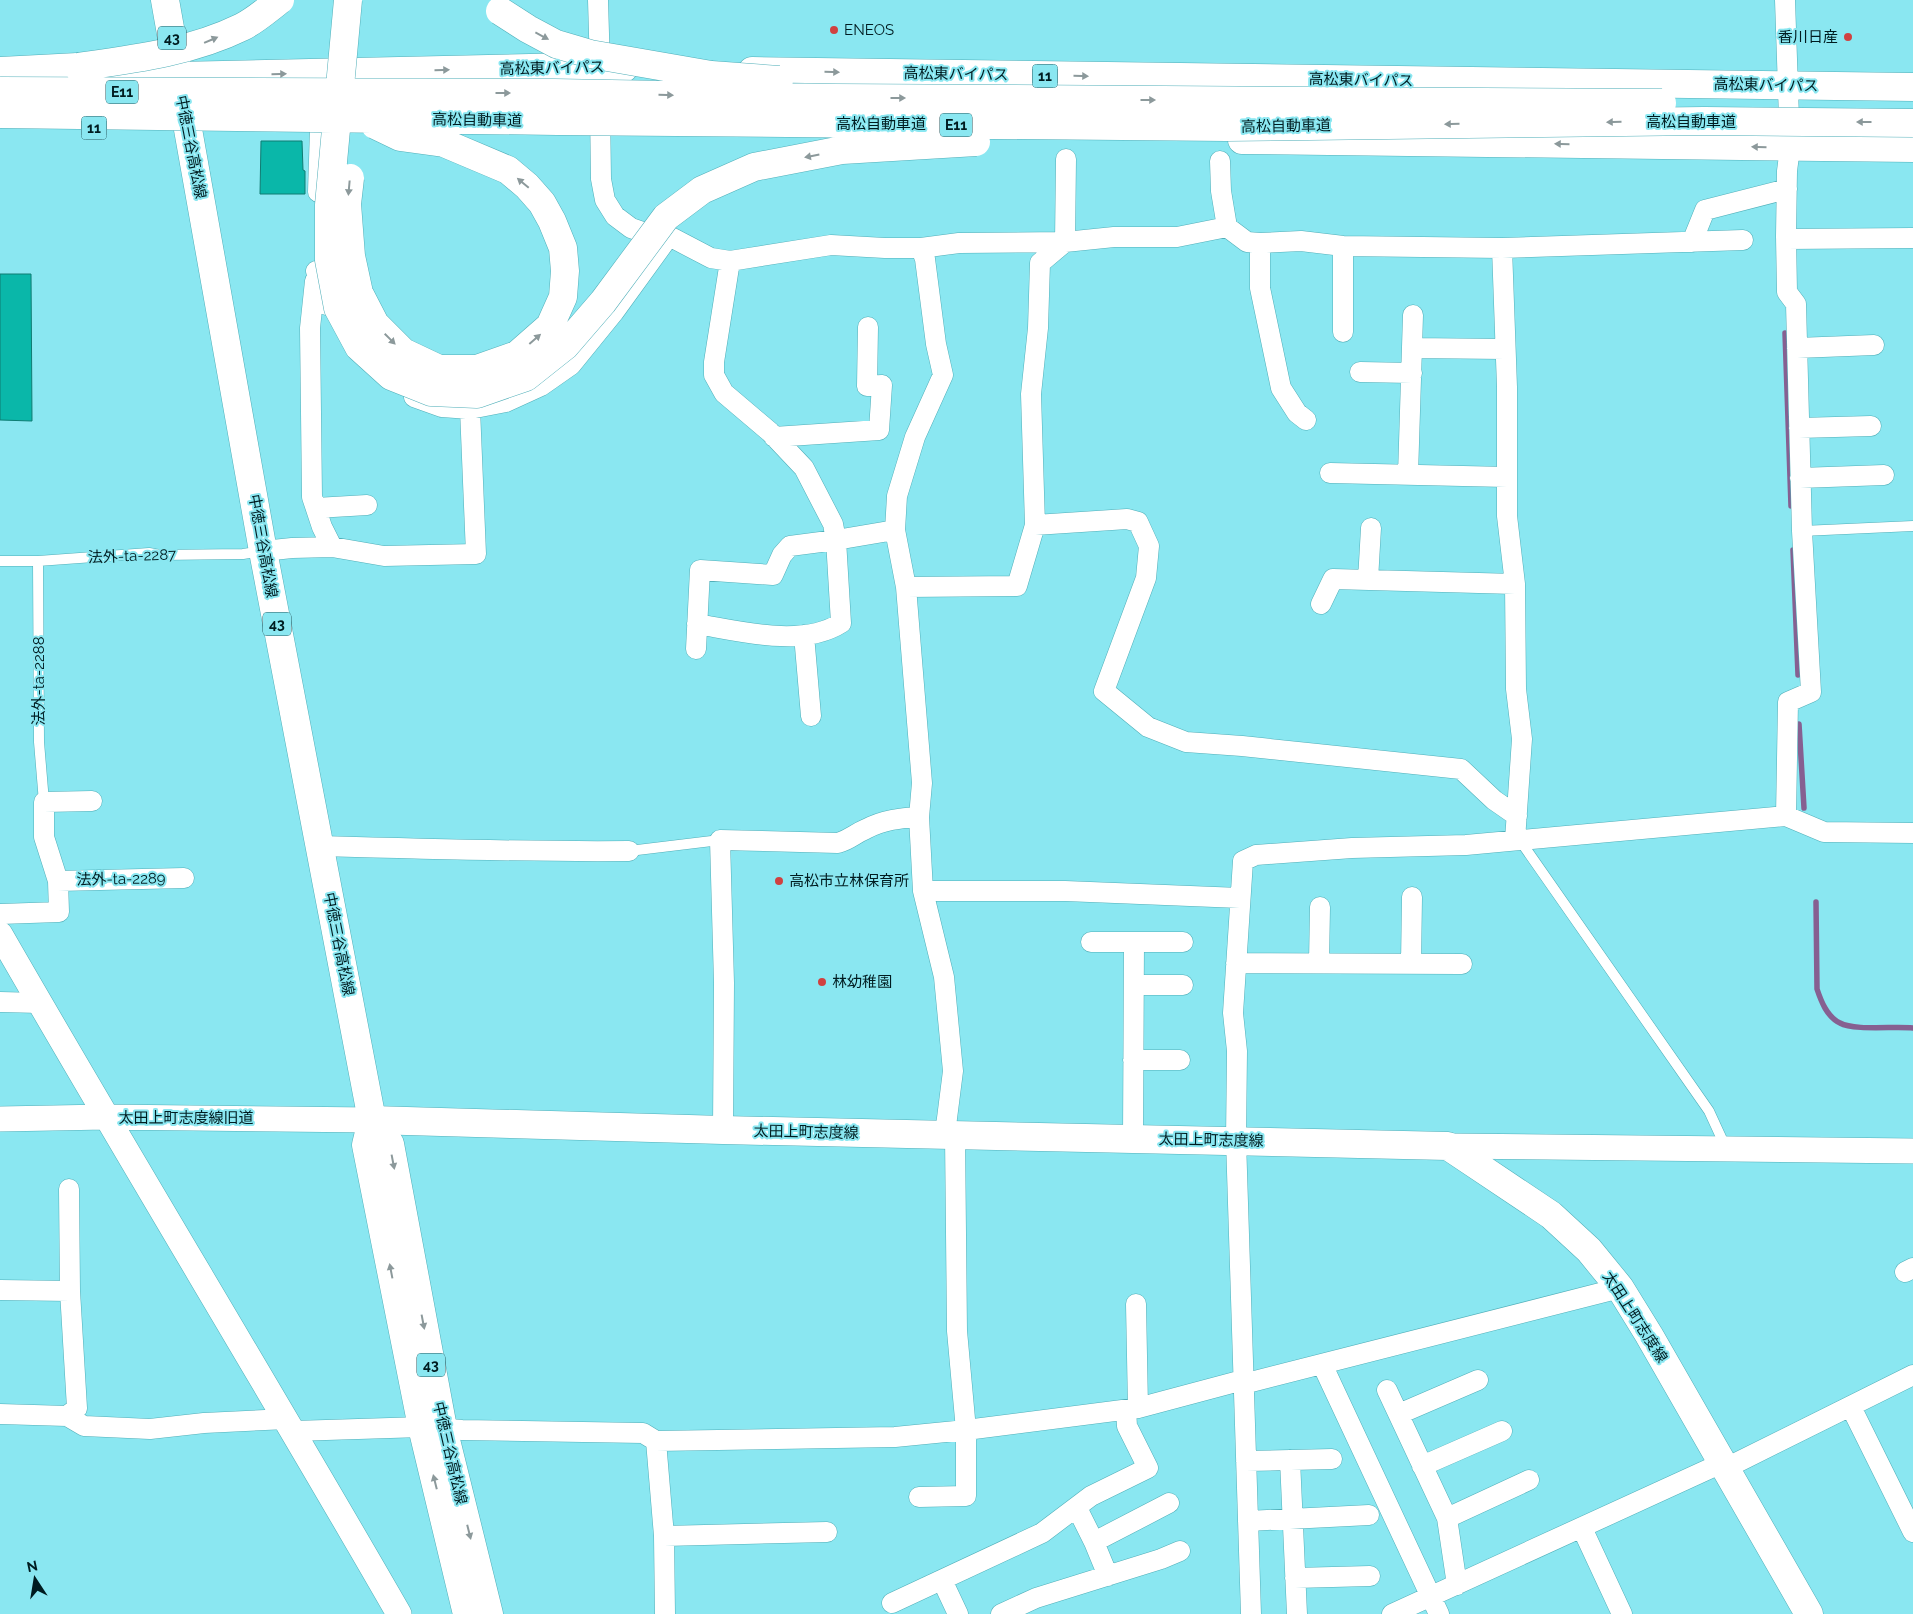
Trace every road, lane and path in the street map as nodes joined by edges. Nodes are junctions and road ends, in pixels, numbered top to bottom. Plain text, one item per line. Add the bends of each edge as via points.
1 (165, 0) edge
2 (280, 0) edge
3 (348, 0) edge
4 (365, 0) edge
5 (488, 0) edge
6 (598, 0) edge
7 (1784, 0) edge
8 (600, 68) junction
9 (0, 71) edge
10 (0, 76) edge
11 (178, 76) junction
12 (1789, 86) junction
13 (1913, 87) edge
14 (0, 91) edge
15 (835, 98) junction
16 (1913, 105) edge
17 (0, 114) edge
18 (364, 119) junction
19 (1913, 123) edge
20 (1227, 127) junction
21 (0, 128) edge
22 (188, 128) junction
23 (320, 129) junction
24 (601, 130) junction
25 (1790, 148) junction
26 (1913, 148) edge
27 (1066, 159) dead end
28 (1220, 161) dead end
29 (1787, 189) junction
30 (1227, 227) junction
31 (669, 236) junction
32 (1913, 238) edge
33 (1786, 239) junction
34 (1743, 240) dead end
35 (1065, 242) junction
36 (1692, 242) junction
37 (1260, 243) junction
38 (1343, 246) junction
39 (921, 248) junction
40 (1502, 248) junction
41 (730, 261) junction
42 (316, 271) junction
43 (1413, 316) dead end
44 (868, 327) dead end
45 (1343, 332) dead end
46 (1874, 346) dead end
47 (1412, 348) junction
48 (1797, 348) junction
49 (1505, 349) junction
50 (1360, 372) dead end
51 (1412, 373) junction
52 (470, 409) junction
53 (1306, 420) dead end
54 (1871, 426) dead end
55 (1799, 428) junction
56 (774, 437) junction
57 (1330, 473) dead end
58 (1408, 475) junction
59 (1884, 475) dead end
60 (1507, 477) junction
61 (1800, 478) junction
62 (367, 505) dead end
63 (316, 508) junction
64 (1035, 525) junction
65 (1913, 526) edge
66 (1370, 528) dead end
67 (895, 530) junction
68 (1802, 531) junction
69 (836, 540) junction
70 (332, 547) junction
71 (264, 551) junction
72 (0, 561) edge
73 (38, 561) junction
74 (1368, 580) junction
75 (1515, 584) junction
76 (906, 587) junction
77 (1321, 604) dead end
78 (697, 624) junction
79 (804, 635) junction
80 (696, 649) dead end
81 (811, 716) dead end
82 (92, 801) dead end
83 (44, 802) junction
84 (1517, 816) junction
85 (1786, 816) junction
86 (919, 817) junction
87 (1913, 833) edge
88 (720, 840) junction
89 (1517, 840) junction
90 (320, 846) junction
91 (629, 851) joint
92 (184, 878) dead end
93 (58, 880) junction
94 (923, 892) junction
95 (1412, 897) dead end
96 (1240, 898) junction
97 (1320, 907) dead end
98 (0, 914) edge
99 (0, 934) edge
100 (1091, 942) dead end
101 (1134, 942) junction
102 (1183, 942) dead end
103 (1236, 963) junction
104 (1319, 963) junction
105 (1411, 964) junction
106 (1462, 964) dead end
107 (1134, 985) junction
108 (1183, 985) dead end
109 (0, 1002) edge
110 (40, 1003) junction
111 (1132, 1060) junction
112 (1180, 1060) dead end
113 (106, 1117) junction
114 (0, 1119) edge
115 (372, 1120) junction
116 (723, 1130) junction
117 (950, 1134) junction
118 (1133, 1138) junction
119 (1236, 1140) junction
120 (1448, 1146) junction
121 (1726, 1149) junction
122 (1913, 1151) edge
123 (68, 1189) dead end
124 (1620, 1288) junction
125 (0, 1290) edge
126 (70, 1291) junction
127 (1136, 1304) dead end
128 (1322, 1364) junction
129 (1913, 1375) edge
130 (1243, 1380) junction
131 (1478, 1380) dead end
132 (1387, 1390) dead end
133 (1851, 1407) junction
134 (1132, 1409) junction
135 (0, 1414) edge
136 (1399, 1414) junction
137 (67, 1416) junction
138 (290, 1425) junction
139 (432, 1428) junction
140 (966, 1430) junction
141 (1502, 1431) dead end
142 (656, 1441) junction
143 (1332, 1459) dead end
144 (1290, 1460) junction
145 (1246, 1461) junction
146 (1724, 1465) junction
147 (1422, 1466) junction
148 (1530, 1480) dead end
149 (919, 1497) dead end
150 (1169, 1503) dead end
151 (1077, 1508) junction
152 (1369, 1515) dead end
153 (1293, 1518) junction
154 (1447, 1518) junction
155 (1248, 1520) junction
156 (1582, 1528) junction
157 (827, 1532) dead end
158 (1913, 1532) edge
159 (664, 1536) junction
160 (1094, 1542) junction
161 (1180, 1550) dead end
162 (1108, 1576) junction
163 (1370, 1576) dead end
164 (1295, 1578) junction
165 (942, 1580) junction
166 (1457, 1585) junction
167 (892, 1603) dead end
168 (1435, 1605) edge
169 (399, 1614) edge
170 (467, 1614) edge
171 (489, 1614) edge
172 (665, 1614) edge
173 (958, 1614) edge
174 (1001, 1614) edge
175 (1251, 1614) edge
176 (1296, 1614) edge
177 (1392, 1614) edge
178 (1622, 1614) edge
179 (1809, 1614) edge

1 - 11 main road, 中徳三谷高松線 / 43
9 -> 2 main road, bridge via 78,67 148,57 203,43 244,26
20 -> 3 main road, bridge via 842,150 754,167 702,190 666,217 603,302 565,346 526,377 477,394 431,392 391,376 359,346 338,308 329,260 329,205
4 -> 18 main road, bridge via 347,204 351,256 360,293 375,324 403,352 439,369 477,370 517,355 550,326 563,297 563,248 542,203 508,170 444,142 400,137
5 -> 15 main road, bridge via 535,33 556,44 590,54 711,75 800,81
6 - 8 street
7 - 12 street
11 -> 8 main road, 高松東バイパス / 11
8 -> 12 main road, 高松東バイパス / 11
8 - 24 street
10 - 11 main road, 高松東バイパス / 11
11 - 22 main road, 中徳三谷高松線 / 43
12 - 13 main road, 高松東バイパス / 11
12 - 25 street
14 -> 15 main road, 高松自動車道 / E11, bridge via 545,93
15 -> 16 main road, 高松自動車道 / E11, bridge
17 - 18 main road, 高松自動車道 / E11, bridge
18 - 20 main road, 高松自動車道 / E11, bridge
19 -> 20 main road, 高松自動車道 / E11, bridge
21 - 22 main road, 11
22 - 23 main road, 11
22 - 71 main road, 中徳三谷高松線 / 43
23 - 24 main road, 11
23 - 42 street
25 -> 24 main road, 11
24 - 31 street via 601,179 605,200 615,216 631,228
25 - 26 main road, 11
25 - 29 street
27 - 35 street
28 - 30 street
29 - 33 street
29 - 36 street via 1705,210
30 - 35 street via 1177,236
30 - 37 street via 1247,242
31 - 41 street via 711,258
31 - 52 street via 614,312 570,364 541,386 506,402
32 - 33 street
33 - 48 street via 1788,292 1796,304
34 - 36 street
35 - 39 street via 959,243
35 - 64 street via 1040,263 1031,394
36 - 40 street
37 - 38 street via 1301,241
37 - 53 street via 1260,288 1281,388 1297,413
38 - 40 street
38 - 45 street
39 - 41 street via 831,245
39 - 67 street via 943,375 909,454 897,496
40 - 49 street
41 - 56 street via 715,348 714,375 724,392
42 - 52 street via 342,339 362,364 406,395 442,407
42 - 63 street via 310,328 312,497
43 - 47 street
44 - 56 street via 867,386 882,385 879,430
46 - 48 street
47 - 49 street
47 - 51 street
48 - 55 street
49 - 60 street
50 - 51 street
51 - 58 street
52 - 70 street via 476,554 384,556
54 - 55 street
55 - 61 street
56 - 69 street via 804,468 833,524
57 - 58 street
58 - 60 street
59 - 61 street
60 - 75 street via 1507,516
61 - 68 street
62 - 63 street
63 - 70 street
64 - 76 street via 1017,586
64 - 84 street via 1127,519 1138,522 1149,546 1146,578 1104,691 1148,727 1186,742 1461,769 1494,800
65 - 68 lane
66 - 74 street
67 - 69 street
67 - 76 street
68 - 85 street via 1811,692 1788,702
69 - 78 street via 790,546 773,575 700,570
69 - 79 street via 841,623
70 - 71 street
71 - 73 lane, 法外-ta-2287
71 - 90 main road, 中徳三谷高松線 / 43
72 - 73 lane, 法外-ta-2287
73 - 83 lane, 法外-ta-2288 via 39,742
74 - 75 street
74 - 77 street via 1333,579
75 - 84 street via 1516,689 1522,739
76 - 86 street via 922,783
78 - 79 street via 764,635
78 - 80 street
79 - 81 street
82 - 83 street
83 - 93 street via 44,836
84 - 89 street
85 - 87 street via 1824,832
85 - 89 street
86 - 88 street via 882,822 838,843
86 - 94 street
88 - 91 lane
88 - 116 street via 724,983
89 - 96 street via 1256,855 1243,860
89 - 121 lane via 1709,1111
90 - 91 street
90 - 115 main road, 中徳三谷高松線 / 43
92 - 93 street, 法外-ta-2289
93 - 98 street via 59,912
94 - 96 street via 1065,891
94 - 117 street via 947,999 953,1071
95 - 105 street
96 - 103 street
97 - 104 street
99 - 110 street
100 - 101 street
101 - 102 street
101 - 107 street
103 - 104 street
103 - 119 street via 1233,1013 1237,1051
104 - 105 street
105 - 106 street
107 - 108 street
107 - 111 street
109 - 110 street
110 - 113 street
111 - 112 street
111 - 118 street
113 - 114 street, 太田上町志度線旧道
113 - 115 street, 太田上町志度線旧道
113 - 138 street
115 - 116 main road, 太田上町志度線
115 - 139 main road, 中徳三谷高松線 / 43 via 390,1144
116 - 117 main road, 太田上町志度線
117 - 118 main road, 太田上町志度線
117 - 140 street via 957,1331
118 - 119 main road, 太田上町志度線
119 - 120 main road, 太田上町志度線
119 - 130 street
120 - 121 street
120 - 124 main road, 太田上町志度線 via 1551,1215 1588,1250
121 - 122 street
123 - 126 street
124 - 128 street
124 - 146 main road, 太田上町志度線
125 - 126 street
126 - 137 street via 77,1408
127 - 134 street
128 - 130 street via 1252,1382
128 - 168 street
129 - 133 street
130 - 134 street
130 - 145 street
131 - 136 street
132 - 136 street
133 - 146 street
133 - 158 street
134 - 140 street
134 - 151 street via 1127,1426 1148,1468 1091,1496
135 - 137 street
136 - 147 street
137 - 138 street via 84,1426 150,1429 204,1423
138 - 139 street
138 - 169 street
139 - 142 street via 643,1432
170 -> 139 main road, 中徳三谷高松線 / 43
139 -> 171 main road, 中徳三谷高松線 / 43
140 - 142 street via 895,1437
140 - 149 street via 966,1496
141 - 147 street
142 - 159 street
143 - 144 street
144 - 145 street
144 - 153 street
145 - 155 street
146 - 156 street
146 - 179 main road, 太田上町志度線
147 - 154 street
148 - 154 street
150 - 160 street
151 - 160 street
151 - 165 street via 1042,1533
152 - 153 street
153 - 155 street
153 - 164 street
154 - 166 street
155 - 175 street
156 - 166 street
156 - 178 street
157 - 159 street
159 - 172 street
160 - 162 street
161 - 162 street
162 - 174 street via 1036,1598
163 - 164 street
164 - 176 street
165 - 167 street
165 - 173 street
166 - 168 street
168 - 177 street

